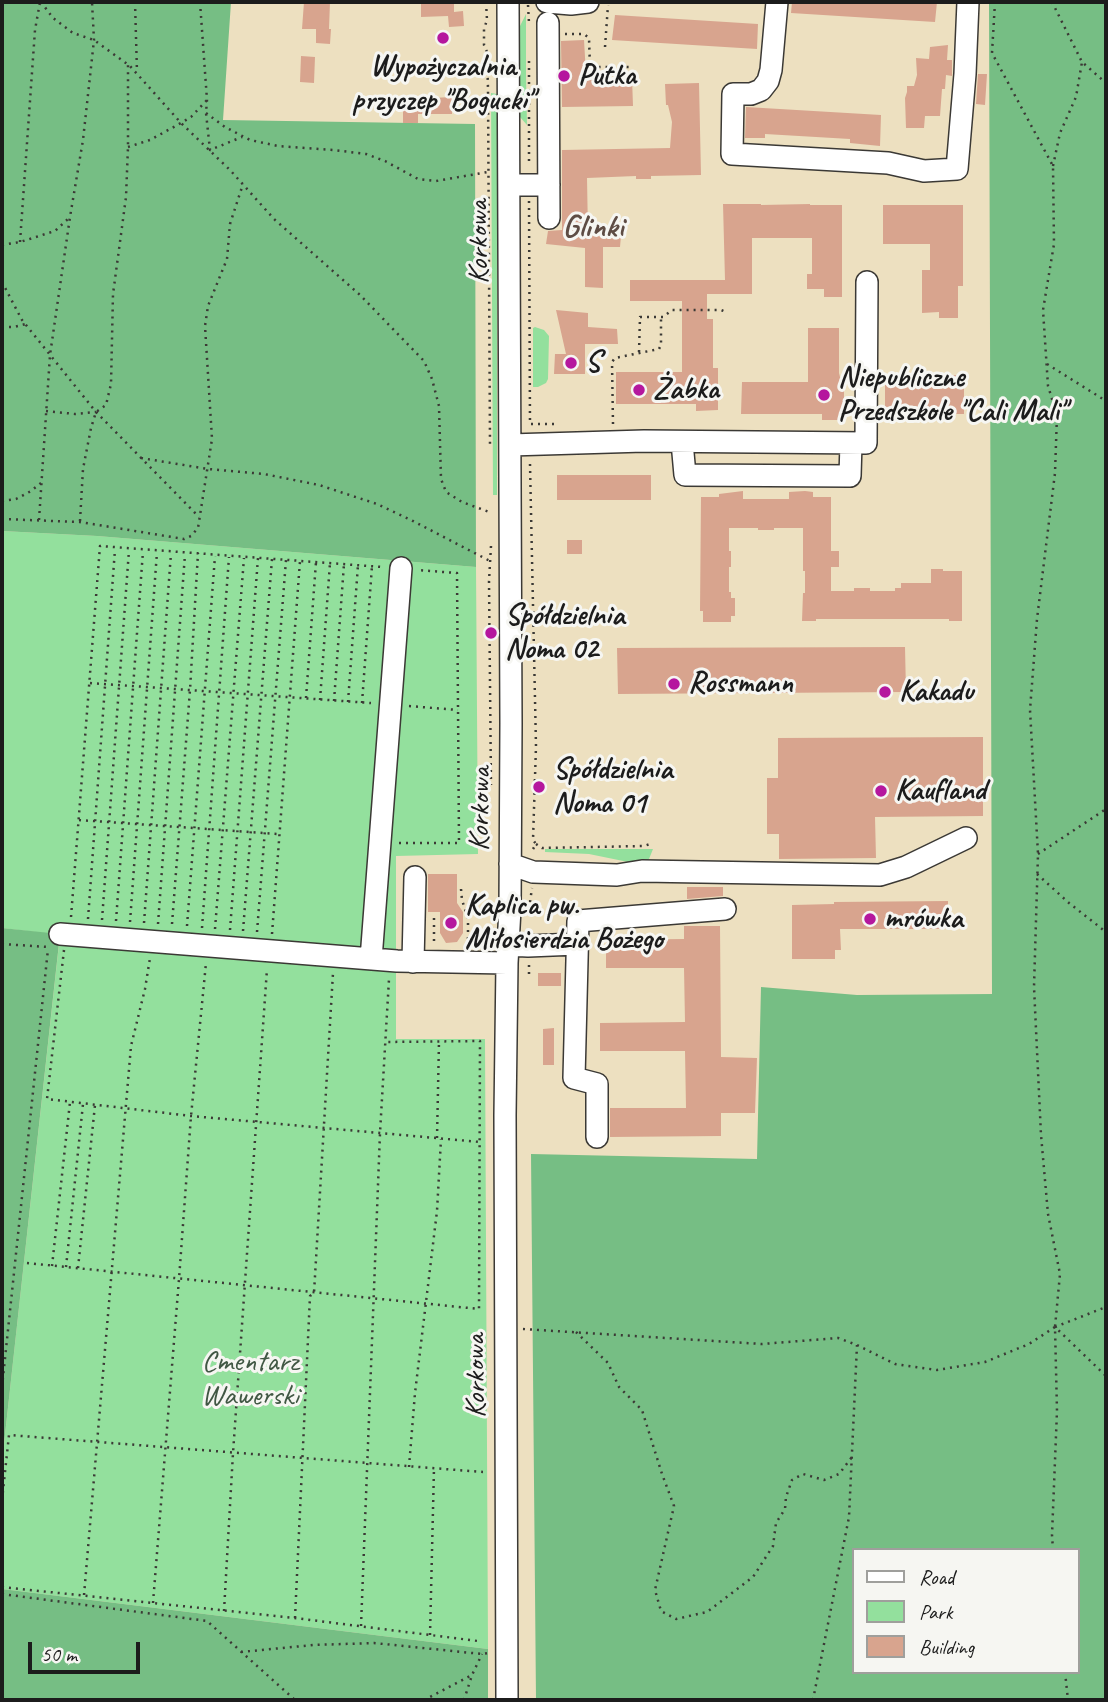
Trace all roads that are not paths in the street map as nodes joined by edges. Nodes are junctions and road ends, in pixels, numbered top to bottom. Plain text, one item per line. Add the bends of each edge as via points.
1 (508, 2) edge
2 (547, 2) edge
3 (777, 2) edge
4 (968, 2) edge
5 (585, 3) edge
6 (553, 29) road end
7 (509, 177) junction
8 (549, 185) junction
9 (549, 218) dead end
10 (867, 282) dead end
11 (510, 438) junction
12 (682, 442) junction
13 (851, 443) junction
14 (401, 568) road end
15 (966, 838) dead end
16 (510, 864) junction
17 (415, 877) dead end
18 (725, 909) dead end
19 (166, 942) road end
20 (577, 944) junction
21 (508, 954) junction
22 (380, 960) junction
23 (413, 962) junction
24 (597, 1137) dead end
25 (507, 1700) edge

1 - 7 street, Korkowa
2 - 5 street
3 - 4 street via 768,81 751,94 733,94 732,154 888,163 924,171 957,169
6 - 8 street
7 - 8 street
7 - 11 street, Korkowa
8 - 9 street
10 - 13 street via 866,443
11 - 12 street
11 - 16 street, Korkowa
12 - 13 street
12 - 13 street via 685,475 850,476
14 - 22 street via 380,843
15 - 16 street via 880,876 533,872
16 - 21 street, Korkowa
17 - 23 street
18 - 20 street via 578,921
19 - 22 street
20 - 21 street
20 - 24 street via 574,1078 597,1084
21 - 23 street
21 - 25 street, Korkowa
22 - 23 street

